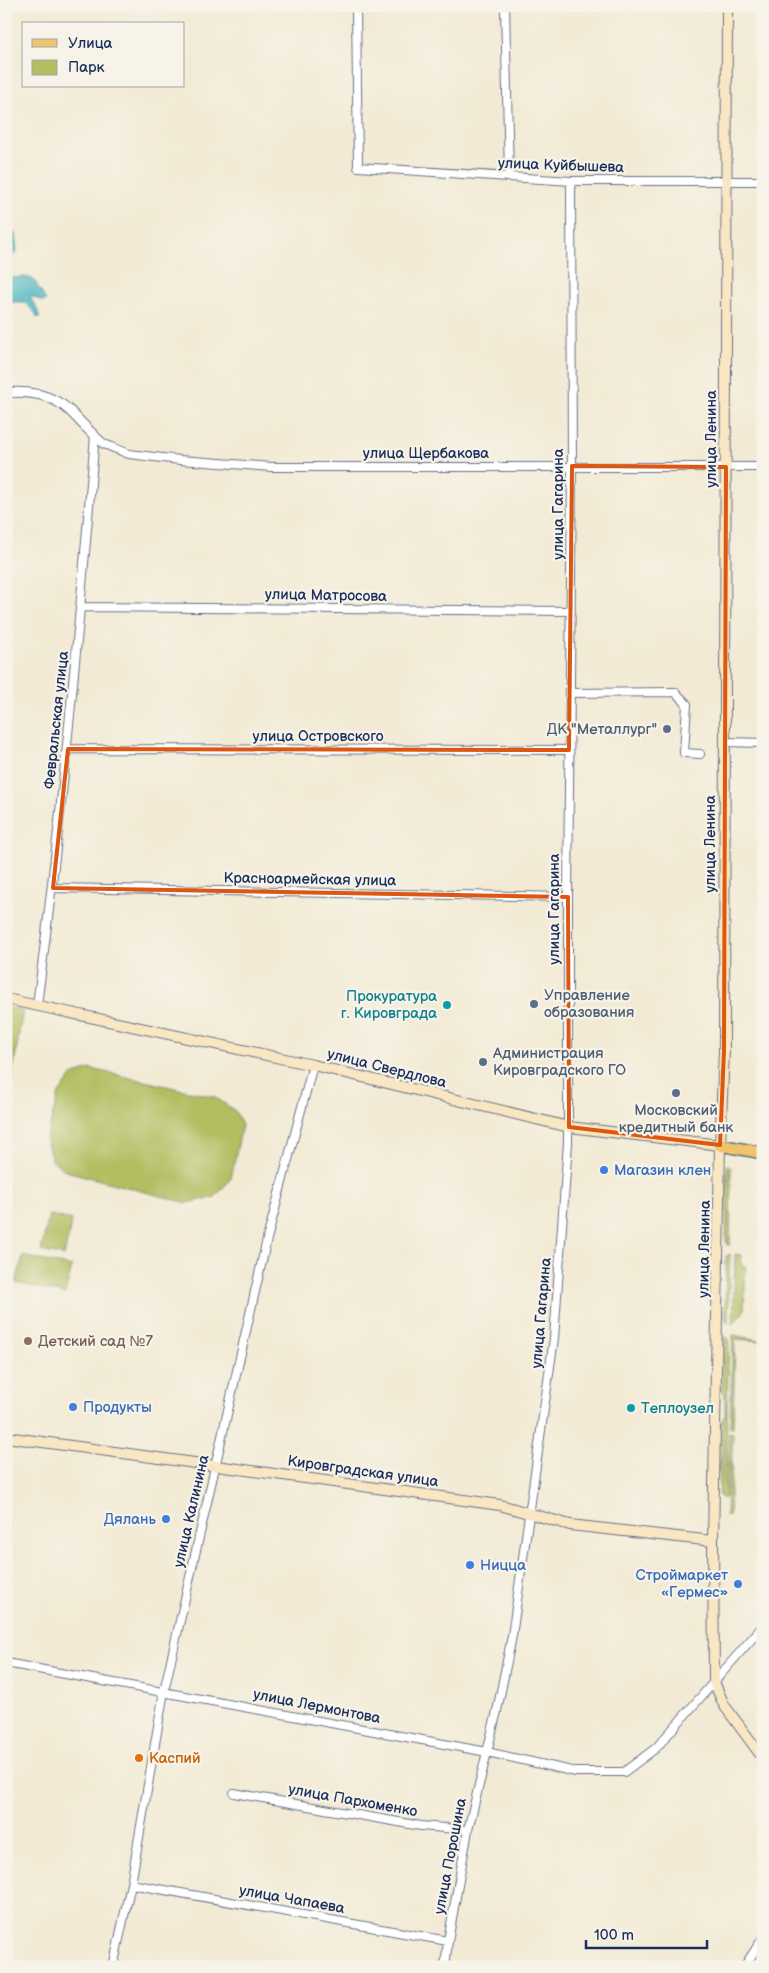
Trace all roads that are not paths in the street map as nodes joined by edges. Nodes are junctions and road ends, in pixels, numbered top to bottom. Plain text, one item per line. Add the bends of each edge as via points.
1 (356, 6) edge
2 (506, 6) edge
3 (727, 6) edge
4 (509, 177) junction
5 (571, 181) junction
6 (763, 181) edge
7 (726, 182) junction
8 (6, 393) edge
9 (95, 436) junction
10 (572, 466) junction
11 (726, 467) junction
12 (763, 467) edge
13 (81, 607) junction
14 (570, 612) junction
15 (570, 693) junction
16 (725, 742) junction
17 (763, 743) edge
18 (68, 749) junction
19 (569, 750) junction
20 (700, 754) dead end
21 (53, 888) junction
22 (568, 897) junction
23 (6, 999) edge
24 (37, 1006) junction
25 (313, 1065) junction
26 (569, 1127) junction
27 (720, 1145) junction
28 (763, 1153) edge
29 (6, 1437) edge
30 (216, 1466) junction
31 (530, 1515) junction
32 (713, 1541) junction
33 (763, 1626) edge
34 (6, 1663) edge
35 (714, 1682) junction
36 (164, 1692) junction
37 (487, 1752) junction
38 (763, 1758) edge
39 (234, 1793) dead end
40 (468, 1830) junction
41 (131, 1884) junction
42 (763, 1938) edge
43 (448, 1941) junction
44 (113, 1967) edge
45 (445, 1967) edge
46 (744, 1967) edge

1 - 4 street, улица Куйбышева via 358,167
2 - 4 street
3 - 7 main road, улица Ленина
4 - 5 street, улица Куйбышева
5 - 7 street, улица Куйбышева
5 - 10 street, улица Гагарина
6 - 7 street, улица Куйбышева
7 - 11 main road, улица Ленина
8 - 9 street via 32,393 54,400
9 - 10 street, улица Щербакова via 104,444 129,454 263,466
9 - 13 street, Февральская улица
10 - 11 street, улица Щербакова
10 - 14 street, улица Гагарина
11 - 12 street, улица Щербакова
11 - 16 main road, улица Ленина
13 - 14 street, улица Матросова
13 - 18 street, Февральская улица
14 - 15 street, улица Гагарина
15 - 19 street, улица Гагарина
15 - 20 street via 675,692 687,704 684,753
16 - 17 street
16 - 27 main road, улица Ленина via 724,1050
18 - 19 street, улица Островского
18 - 21 street, Февральская улица
19 - 22 street, улица Гагарина
21 - 22 street, Красноармейская улица
21 - 24 street, Февральская улица
22 - 26 street, улица Гагарина
23 - 24 main road, улица Свердлова
24 - 25 main road, улица Свердлова
25 - 26 main road, улица Свердлова
25 - 30 street, улица Калинина via 267,1239
26 - 27 main road, улица Свердлова
26 - 31 street, улица Гагарина via 554,1338
27 - 28 main road, улица Свердлова
27 - 32 main road, улица Ленина
29 - 30 main road, Кировградская улица
30 - 31 main road, Кировградская улица via 500,1505
30 - 36 street, улица Калинина
31 - 32 main road, Кировградская улица via 570,1525
31 - 37 street, улица Гагарина via 512,1636
32 - 35 main road, улица Ленина
33 - 35 street
34 - 36 street, улица Лермонтова
35 - 37 street, улица Лермонтова via 656,1748 624,1772 576,1772
35 - 38 main road via 724,1705
36 - 37 street, улица Лермонтова
36 - 41 street, улица Калинина
37 - 40 street, улица Порошина
39 - 40 street, улица Пархоменко via 421,1826
40 - 43 street, улица Порошина
41 - 43 street, улица Чапаева
41 - 44 street, улица Калинина
42 - 46 street
43 - 45 street, улица Порошина

